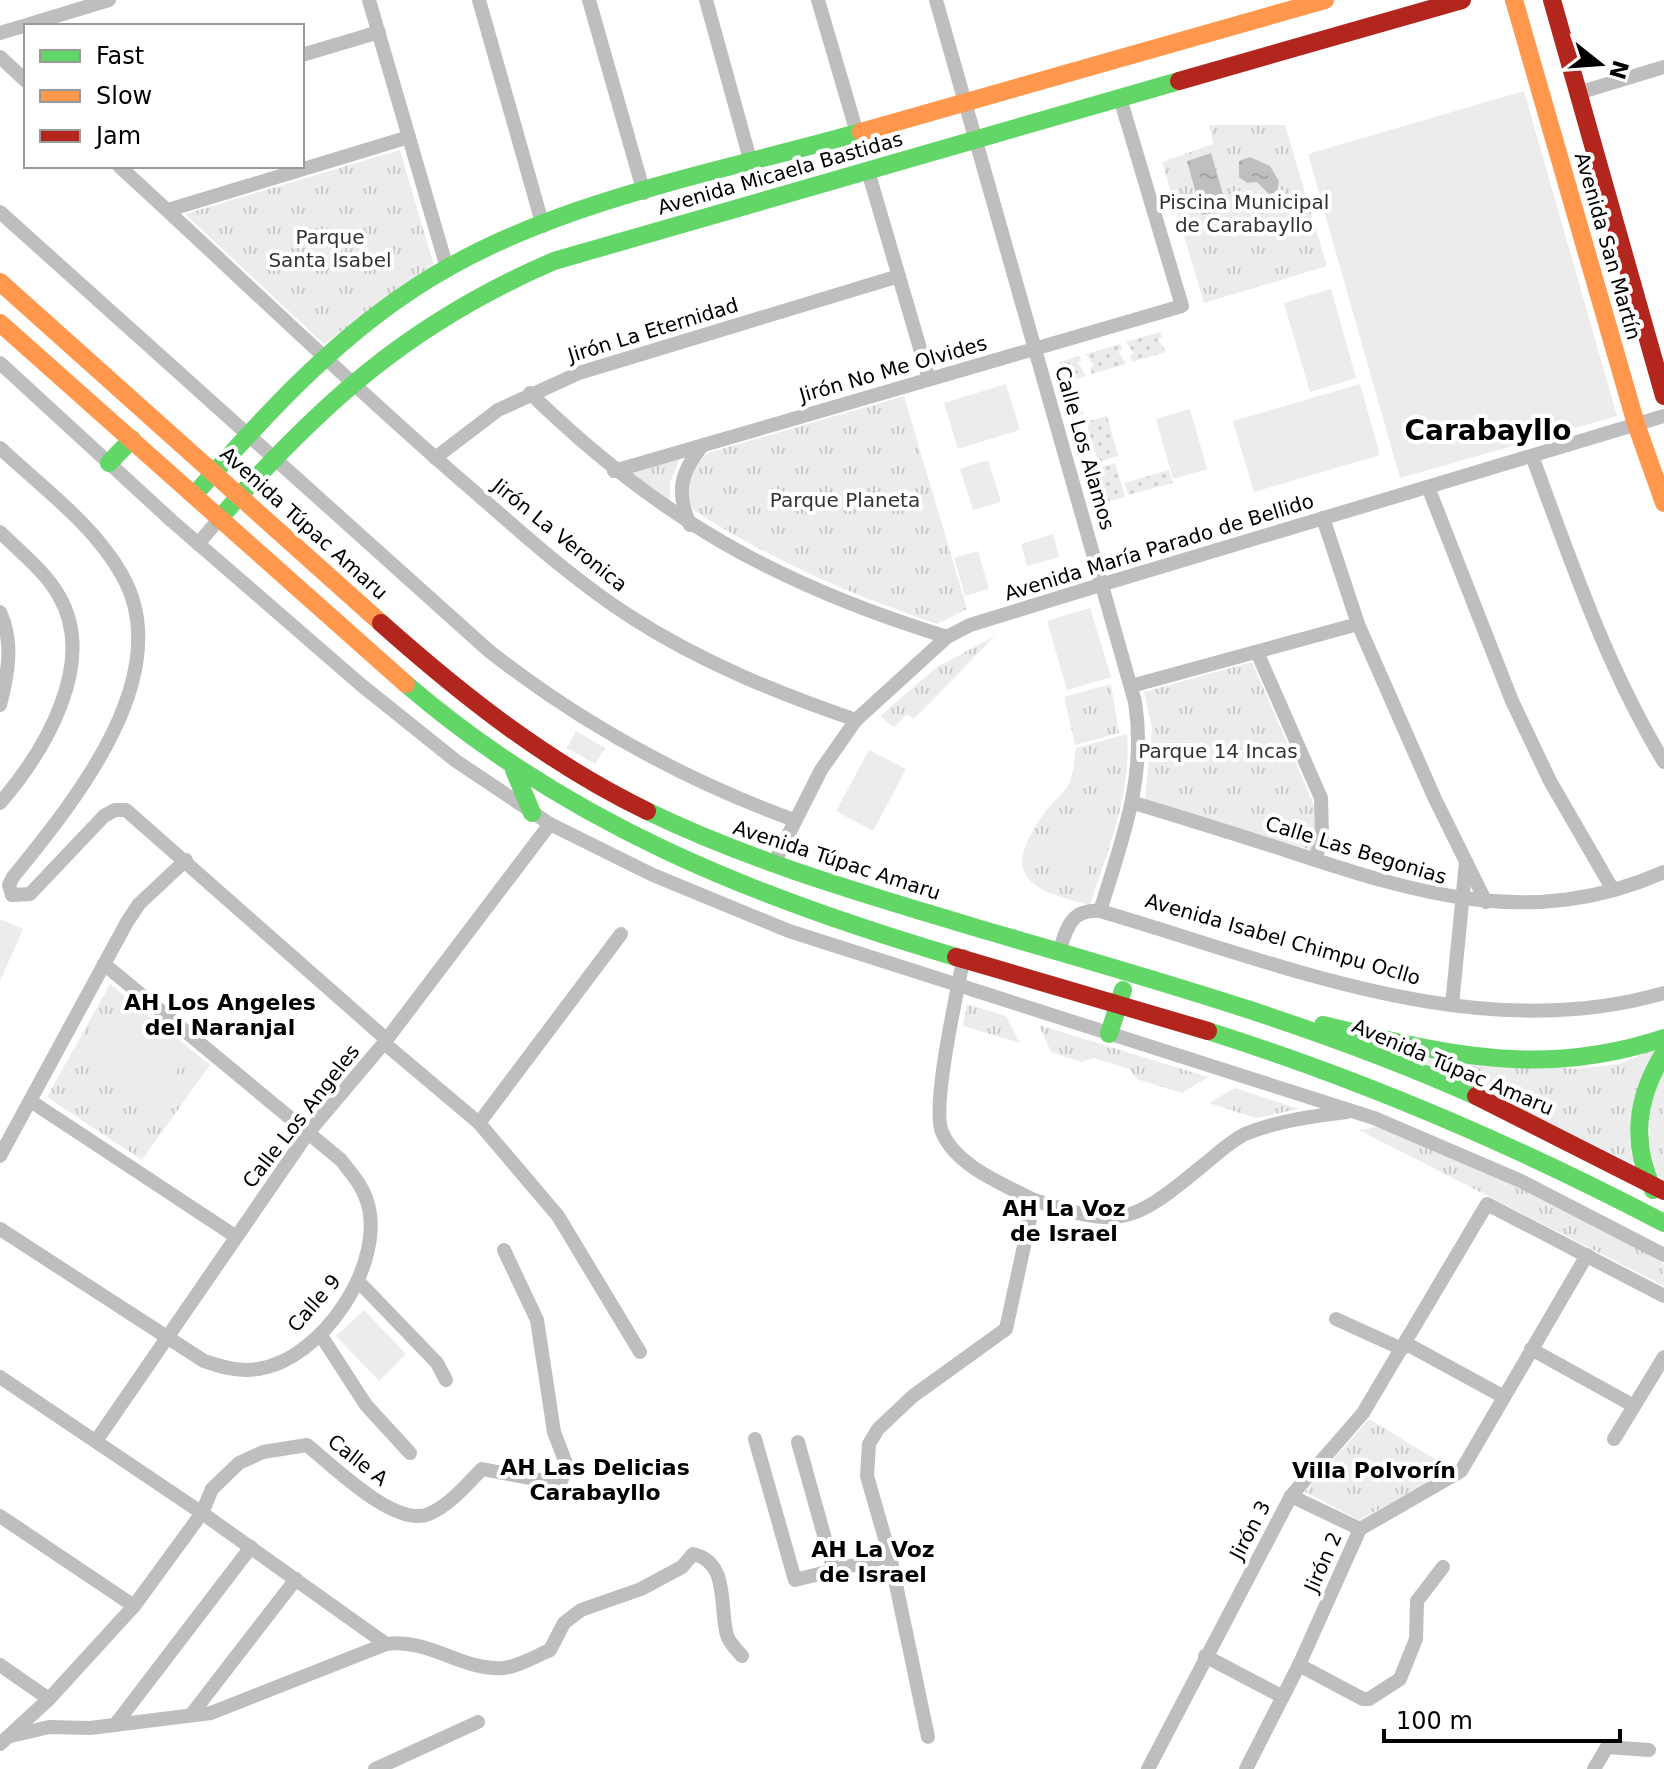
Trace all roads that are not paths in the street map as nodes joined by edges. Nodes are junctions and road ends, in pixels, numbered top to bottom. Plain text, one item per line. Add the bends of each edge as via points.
1 (109, 0) edge
2 (369, 0) edge
3 (479, 0) edge
4 (589, 0) edge
5 (706, 0) edge
6 (818, 0) edge
7 (938, 0) edge
8 (1325, 0) edge
9 (1462, 0) edge
10 (1514, 0) edge
11 (1552, 0) edge
12 (30, 24) edge
13 (24, 26) edge
14 (379, 32) junction
15 (0, 33) edge
16 (304, 54) edge
17 (0, 57) edge
18 (1664, 67) edge
19 (24, 79) edge
20 (1578, 93) junction
21 (1120, 98) junction
22 (965, 103) junction
23 (857, 133) junction
24 (409, 137) junction
25 (976, 140) junction
26 (751, 163) junction
27 (121, 168) edge
28 (868, 171) junction
29 (644, 193) junction
30 (168, 210) junction
31 (0, 212) edge
32 (543, 226) junction
33 (447, 268) junction
34 (899, 276) junction
35 (0, 282) edge
36 (0, 323) edge
37 (1035, 349) junction
38 (323, 358) junction
39 (0, 363) edge
40 (929, 379) junction
41 (349, 383) junction
42 (530, 393) junction
43 (1664, 396) edge
44 (1664, 416) edge
45 (1636, 424) junction
46 (247, 436) junction
47 (132, 439) junction
48 (702, 446) junction
49 (0, 448) edge
50 (1532, 456) junction
51 (273, 458) junction
52 (435, 458) junction
53 (109, 463) junction
54 (215, 471) junction
55 (614, 471) junction
56 (1428, 487) junction
57 (241, 494) junction
58 (1664, 503) edge
59 (183, 508) junction
60 (1323, 518) junction
61 (219, 519) junction
62 (690, 525) junction
63 (0, 532) edge
64 (198, 544) junction
65 (1102, 584) junction
66 (0, 612) edge
67 (1358, 624) junction
68 (947, 637) junction
69 (1257, 652) junction
70 (1131, 686) junction
71 (0, 705) edge
72 (856, 720) junction
73 (1664, 762) edge
74 (514, 770) junction
75 (0, 803) edge
76 (1134, 803) junction
77 (532, 813) junction
78 (794, 820) junction
79 (550, 824) junction
80 (186, 860) junction
81 (1315, 860) junction
82 (1466, 861) junction
83 (773, 865) junction
84 (1664, 872) edge
85 (729, 881) junction
86 (1613, 890) junction
87 (1462, 900) junction
88 (1486, 902) junction
89 (719, 903) junction
90 (1100, 911) junction
91 (621, 934) dead end
92 (1059, 952) junction
93 (964, 956) junction
94 (104, 964) junction
95 (1128, 972) junction
96 (958, 986) junction
97 (1664, 993) edge
98 (1118, 1004) junction
99 (1452, 1005) junction
100 (1240, 1006) junction
101 (1109, 1034) junction
102 (1664, 1038) edge
103 (385, 1041) junction
104 (1664, 1053) edge
105 (32, 1102) junction
106 (1352, 1111) junction
107 (479, 1123) junction
108 (308, 1133) junction
109 (0, 1156) edge
110 (1656, 1186) edge
111 (1034, 1200) junction
112 (1664, 1210) edge
113 (1664, 1223) edge
114 (0, 1229) edge
115 (235, 1236) junction
116 (504, 1250) dead end
117 (1587, 1255) junction
118 (1664, 1255) edge
119 (359, 1282) junction
120 (1664, 1296) edge
121 (1336, 1319) dead end
122 (320, 1334) junction
123 (167, 1338) junction
124 (1403, 1346) junction
125 (1531, 1349) junction
126 (640, 1352) dead end
127 (1664, 1357) edge
128 (0, 1377) edge
129 (446, 1380) dead end
130 (1504, 1397) junction
131 (1634, 1406) junction
132 (755, 1439) dead end
133 (1614, 1439) dead end
134 (96, 1441) junction
135 (798, 1442) dead end
136 (410, 1453) dead end
137 (1291, 1496) junction
138 (202, 1513) junction
139 (0, 1516) edge
140 (1360, 1529) junction
141 (251, 1547) junction
142 (890, 1556) junction
143 (1443, 1567) dead end
144 (834, 1571) junction
145 (296, 1579) junction
146 (134, 1606) junction
147 (386, 1644) junction
148 (742, 1656) dead end
149 (1205, 1656) junction
150 (0, 1665) edge
151 (1299, 1665) junction
152 (1281, 1696) junction
153 (49, 1699) junction
154 (191, 1715) junction
155 (478, 1722) dead end
156 (115, 1725) junction
157 (928, 1737) dead end
158 (5, 1740) edge
159 (1649, 1750) dead end
160 (375, 1769) edge
161 (1148, 1769) edge
162 (1246, 1769) edge
163 (1594, 1769) edge

1 - 12 street
2 - 14 street
3 - 32 street
4 - 29 street
5 - 26 street
6 - 23 street
7 - 22 street, Calle Los Alamos
8 - 22 main road, Avenida Micaela Bastidas
9 - 21 main road, Avenida Micaela Bastidas
10 - 45 main road, Avenida San Martín
11 - 20 main road, Avenida San Martín
13 - 15 street
14 - 16 street
14 - 24 street
17 - 19 street
18 - 20 street
20 - 43 main road, Avenida San Martín
21 - 25 main road, Avenida Micaela Bastidas
21 - 37 street, Jirón No Me Olvides via 1182,306
22 - 23 main road, Avenida Micaela Bastidas
22 - 25 street, Calle Los Alamos
23 - 26 main road, Avenida Micaela Bastidas
24 - 30 street
24 - 33 street
25 - 28 main road, Avenida Micaela Bastidas
25 - 37 street, Calle Los Alamos
26 - 29 main road, Avenida Micaela Bastidas
27 - 30 street, Jirón La Veronica
28 - 34 street
28 - 41 main road, Avenida Micaela Bastidas via 509,278 405,338
29 - 32 main road, Avenida Micaela Bastidas
30 - 38 street, Jirón La Veronica
31 - 46 street, Avenida Túpac Amaru
32 - 33 main road, Avenida Micaela Bastidas
33 - 38 main road, Avenida Micaela Bastidas
34 - 40 street
34 - 42 street, Jirón La Eternidad via 623,358
35 - 54 main road, Avenida Túpac Amaru
36 - 47 main road
37 - 40 street, Jirón No Me Olvides
37 - 65 street, Calle Los Alamos
38 - 41 street, Jirón La Veronica
38 - 46 main road, Avenida Micaela Bastidas
39 - 53 street
40 - 48 street, Jirón No Me Olvides
41 - 51 main road, Avenida Micaela Bastidas
41 - 52 street, Jirón La Veronica
42 - 52 street, Jirón La Eternidad via 498,410
42 - 55 street
44 - 45 street, Avenida María Parado de Bellido
45 - 50 street, Avenida María Parado de Bellido
45 - 58 main road, Avenida San Martín
46 - 51 street, Avenida Túpac Amaru
46 - 54 main road, Avenida Micaela Bastidas
47 - 53 main road
47 - 59 main road
48 - 55 street, Jirón No Me Olvides
48 - 62 street via 690,461 680,490
49 - 80 street via 106,550 135,605 141,636 137,669 100,757 75,801 13,877 12,895 30,894 115,810 126,810
50 - 56 street, Avenida María Parado de Bellido
50 - 73 street via 1595,626
51 - 57 main road, Avenida Micaela Bastidas
51 - 78 street, Avenida Túpac Amaru via 533,686 637,752
52 - 72 street, Jirón La Veronica via 564,569 631,617 765,687
53 - 59 street
54 - 57 main road, Avenida Túpac Amaru
54 - 59 main road, Avenida Micaela Bastidas
55 - 62 street
56 - 60 street, Avenida María Parado de Bellido
56 - 86 street via 1512,701 1550,781
57 - 61 main road, Avenida Micaela Bastidas
57 - 83 main road, Avenida Túpac Amaru via 448,683 504,725 651,813
59 - 61 main road
59 - 64 street
60 - 65 street, Avenida María Parado de Bellido
60 - 67 street
61 - 64 street, Avenida Micaela Bastidas
61 - 74 main road via 429,706
62 - 68 street via 800,585
63 - 75 street via 58,595 69,619 72,646 64,688 41,749
64 - 77 street via 414,729
65 - 68 street, Avenida María Parado de Bellido
65 - 70 street, Calle Los Alamos
66 - 71 street via 9,657
67 - 69 street
67 - 82 street
68 - 72 street, Avenida María Parado de Bellido
69 - 70 street
69 - 81 street via 1321,798 1322,836
70 - 76 street, Calle Los Alamos via 1140,747
72 - 78 street, Avenida María Parado de Bellido
74 - 77 main road
74 - 85 main road via 579,809
76 - 81 street, Calle Las Begonias
76 - 90 street, Calle Los Alamos
77 - 79 street
78 - 83 street, Avenida María Parado de Bellido
79 - 89 street
79 - 103 street, Calle Los Angeles
80 - 94 street via 139,904
80 - 103 street
81 - 87 street, Calle Las Begonias via 1405,889
82 - 87 street
82 - 88 street
83 - 92 main road, Avenida Túpac Amaru
84 - 86 street, Calle Las Begonias
85 - 89 main road
85 - 93 main road
86 - 88 street, Calle Las Begonias via 1547,901
87 - 88 street, Calle Las Begonias
87 - 99 street
89 - 96 street
90 - 92 street via 1073,916
90 - 99 street, Avenida Isabel Chimpu Ocllo via 1351,984
91 - 107 street
92 - 95 main road, Avenida Túpac Amaru
93 - 96 street
93 - 98 main road
94 - 105 street
94 - 108 street, Calle 9
95 - 98 main road
95 - 100 main road, Avenida Túpac Amaru
96 - 101 street
96 - 111 street via 940,1129 972,1166
97 - 99 street, Avenida Isabel Chimpu Ocllo via 1582,1009
98 - 101 main road
98 - 113 main road via 1241,1042 1414,1106 1600,1188
100 - 102 main road via 1398,1042 1536,1063 1591,1059
100 - 110 main road, Avenida Túpac Amaru via 1472,1096
101 - 106 street
103 - 107 street
103 - 108 street, Calle Los Angeles
104 - 110 main road via 1644,1086 1637,1132
105 - 109 street
105 - 115 street
106 - 111 street via 1246,1134 1171,1192 1117,1218 1090,1219
106 - 118 street via 1460,1153
107 - 126 street via 558,1216
108 - 115 street, Calle Los Angeles
108 - 119 street, Calle 9 via 341,1160 367,1201 371,1243
110 - 112 main road
111 - 142 street via 1006,1329 913,1396 869,1444 867,1476
114 - 123 street, Calle 9
115 - 123 street, Calle Los Angeles
116 - 138 street, Calle A via 537,1320 554,1432 567,1466 561,1481 482,1469 442,1505 411,1517 391,1510 307,1445 293,1445 239,1463 212,1489
117 - 120 street
117 - 124 street, Jirón 3 via 1487,1204
117 - 125 street, Jirón 2
119 - 122 street, Calle 9
119 - 129 street via 437,1363
121 - 124 street
122 - 123 street, Calle 9 via 280,1362 243,1371 204,1361
122 - 136 street via 366,1405
123 - 134 street, Calle Los Angeles
124 - 130 street
124 - 137 street, Jirón 3 via 1363,1413
125 - 130 street, Jirón 2
125 - 131 street
127 - 131 street
128 - 134 street
130 - 140 street, Jirón 2 via 1461,1471
131 - 133 street
132 - 144 street via 795,1580
134 - 138 street
135 - 144 street
137 - 140 street
137 - 149 street, Jirón 3
138 - 141 street
138 - 146 street, Calle A
139 - 146 street
140 - 151 street, Jirón 2
141 - 145 street
141 - 156 street
142 - 144 street
142 - 157 street
143 - 151 street via 1417,1601 1416,1639 1400,1679 1363,1699
145 - 147 street
145 - 154 street
146 - 153 street, Calle A
147 - 148 street via 408,1641 481,1667 505,1668 550,1650 564,1623 581,1610 641,1589 682,1567 693,1554 708,1560 720,1580 727,1637
147 - 154 street via 211,1713
149 - 152 street
149 - 161 street, Jirón 3
150 - 153 street
151 - 152 street, Jirón 2
152 - 162 street, Jirón 2
153 - 158 street, Calle A
154 - 156 street
155 - 160 street
156 - 158 street via 49,1727
159 - 163 street via 1607,1747

